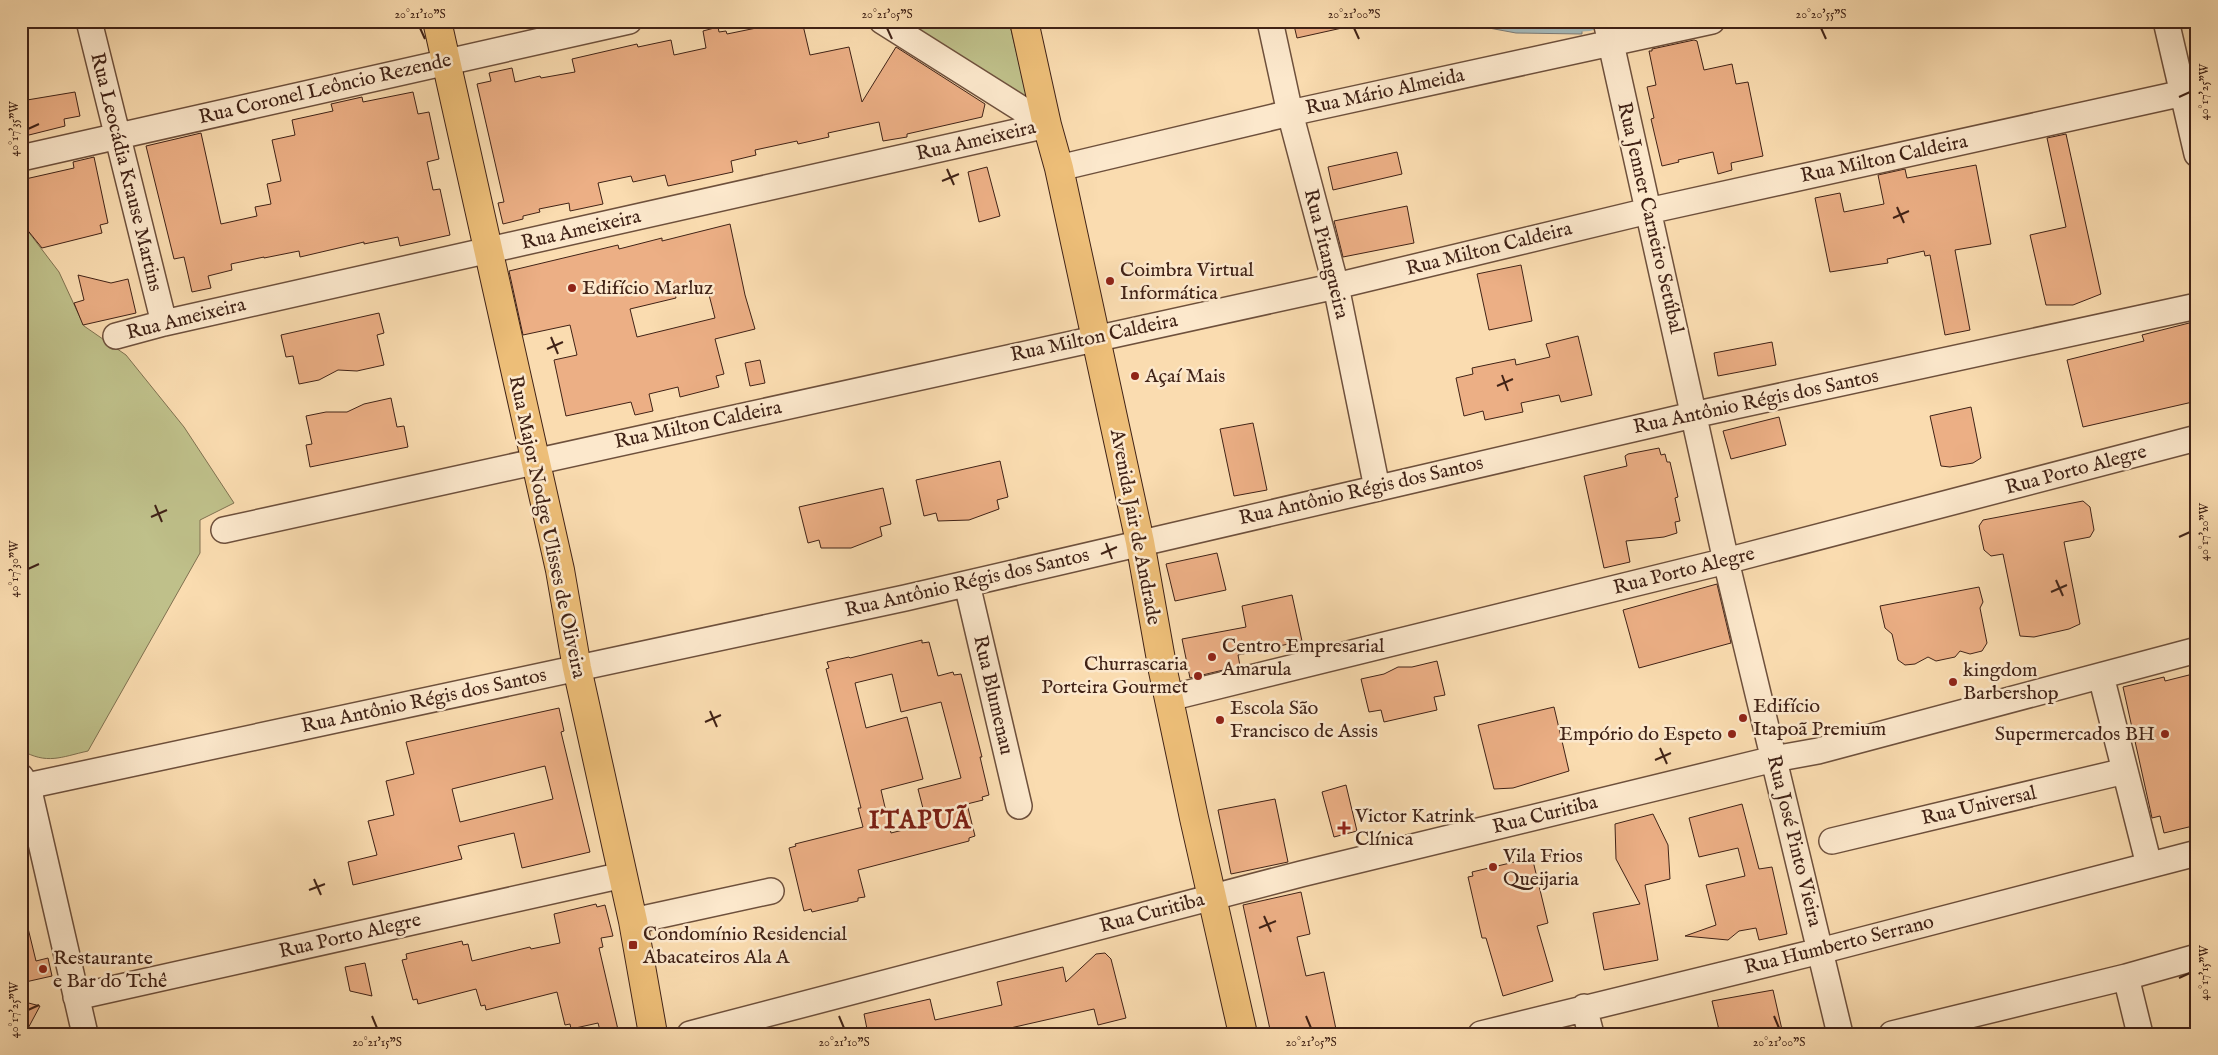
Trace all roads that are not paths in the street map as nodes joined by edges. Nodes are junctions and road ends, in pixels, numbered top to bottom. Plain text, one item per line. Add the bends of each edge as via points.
1 (89, 21) edge
2 (437, 21) edge
3 (629, 21) edge
4 (882, 21) edge
5 (1024, 21) edge
6 (1270, 21) edge
7 (1712, 21) edge
8 (2166, 21) edge
9 (1609, 33) edge
10 (446, 62) junction
11 (2189, 92) edge
12 (1290, 113) junction
13 (1047, 125) junction
14 (117, 136) junction
15 (2197, 154) edge
16 (21, 158) edge
17 (1059, 168) junction
18 (1648, 211) junction
19 (487, 250) junction
20 (1336, 286) junction
21 (2197, 306) edge
22 (164, 323) junction
23 (116, 336) dead end
24 (1096, 338) junction
25 (1693, 415) junction
26 (2197, 438) edge
27 (534, 462) junction
28 (1377, 488) junction
29 (224, 530) dead end
30 (1140, 542) junction
31 (1726, 561) junction
32 (967, 584) junction
33 (2197, 650) edge
34 (577, 668) junction
35 (2101, 676) junction
36 (1169, 698) junction
37 (1774, 759) junction
38 (2125, 771) junction
39 (26, 786) edge
40 (1019, 806) dead end
41 (1832, 841) dead end
42 (2197, 853) edge
43 (2149, 865) junction
44 (623, 875) junction
45 (771, 891) dead end
46 (1211, 897) junction
47 (633, 921) junction
48 (1820, 951) junction
49 (2197, 957) edge
50 (2126, 977) junction
51 (76, 997) junction
52 (1584, 1007) junction
53 (85, 1034) edge
54 (653, 1034) edge
55 (690, 1034) edge
56 (1243, 1034) edge
57 (1481, 1034) edge
58 (1591, 1034) edge
59 (1840, 1034) edge
60 (1892, 1034) edge
61 (2140, 1034) edge

1 - 14 street, Rua Leocádia Krause Martins
2 - 10 main road, Rua Major Nodge Ulisses de Oliveira
3 - 10 street, Rua Coronel Leôncio Rezende
4 - 13 street
5 - 13 main road, Avenida Jair de Andrade
6 - 12 street, Rua Pitangueira
7 - 9 street, Rua Mário Almeida
8 - 11 street
9 - 12 street, Rua Mário Almeida
9 - 18 street, Rua Jenner Carneiro Setúbal
10 - 14 street, Rua Coronel Leôncio Rezende
10 - 19 main road, Rua Major Nodge Ulisses de Oliveira
11 - 15 street
11 - 18 street, Rua Milton Caldeira
12 - 17 street, Rua Mário Almeida
12 - 20 street, Rua Pitangueira
13 - 17 main road, Avenida Jair de Andrade
13 - 19 street, Rua Ameixeira
14 - 16 street, Rua Coronel Leôncio Rezende
14 - 22 street, Rua Leocádia Krause Martins
17 - 24 main road, Avenida Jair de Andrade
18 - 20 street, Rua Milton Caldeira
18 - 25 street, Rua Jenner Carneiro Setúbal
19 - 22 street, Rua Ameixeira
19 - 27 main road, Rua Major Nodge Ulisses de Oliveira
20 - 24 street, Rua Milton Caldeira
20 - 28 street, Rua Pitangueira
21 - 25 street, Rua Antônio Régis dos Santos
22 - 23 street, Rua Ameixeira
24 - 27 street, Rua Milton Caldeira
24 - 30 main road, Avenida Jair de Andrade
25 - 28 street, Rua Antônio Régis dos Santos
25 - 31 street, Rua José Pinto Vieira
26 - 31 street, Rua Porto Alegre
27 - 29 street, Rua Milton Caldeira
27 - 34 main road, Rua Major Nodge Ulisses de Oliveira via 560,570
28 - 30 street, Rua Antônio Régis dos Santos
30 - 32 street, Rua Antônio Régis dos Santos
30 - 36 main road, Avenida Jair de Andrade
31 - 36 street, Rua Porto Alegre
31 - 37 street, Rua José Pinto Vieira
32 - 34 street, Rua Antônio Régis dos Santos
32 - 40 street, Rua Blumenau
33 - 35 street, Rua Curitiba
34 - 39 street, Rua Antônio Régis dos Santos
34 - 44 main road, Rua Major Nodge Ulisses de Oliveira
35 - 37 street, Rua Curitiba via 1818,751
35 - 38 street
36 - 46 main road, Avenida Jair de Andrade
37 - 46 street, Rua Curitiba
37 - 48 street, Rua José Pinto Vieira
38 - 41 street, Rua Universal
38 - 43 street
39 - 51 street
42 - 43 street, Rua Humberto Serrano
43 - 48 street, Rua Humberto Serrano
44 - 47 main road, Rua Major Nodge Ulisses de Oliveira
44 - 51 street, Rua Porto Alegre
45 - 47 street
46 - 55 street, Rua Curitiba
46 - 56 main road, Avenida Jair de Andrade
47 - 54 main road, Rua Major Nodge Ulisses de Oliveira
48 - 52 street, Rua Humberto Serrano
48 - 59 street, Rua José Pinto Vieira
49 - 50 street
50 - 60 street
50 - 61 street
51 - 53 street
52 - 57 street, Rua Humberto Serrano
52 - 58 street

